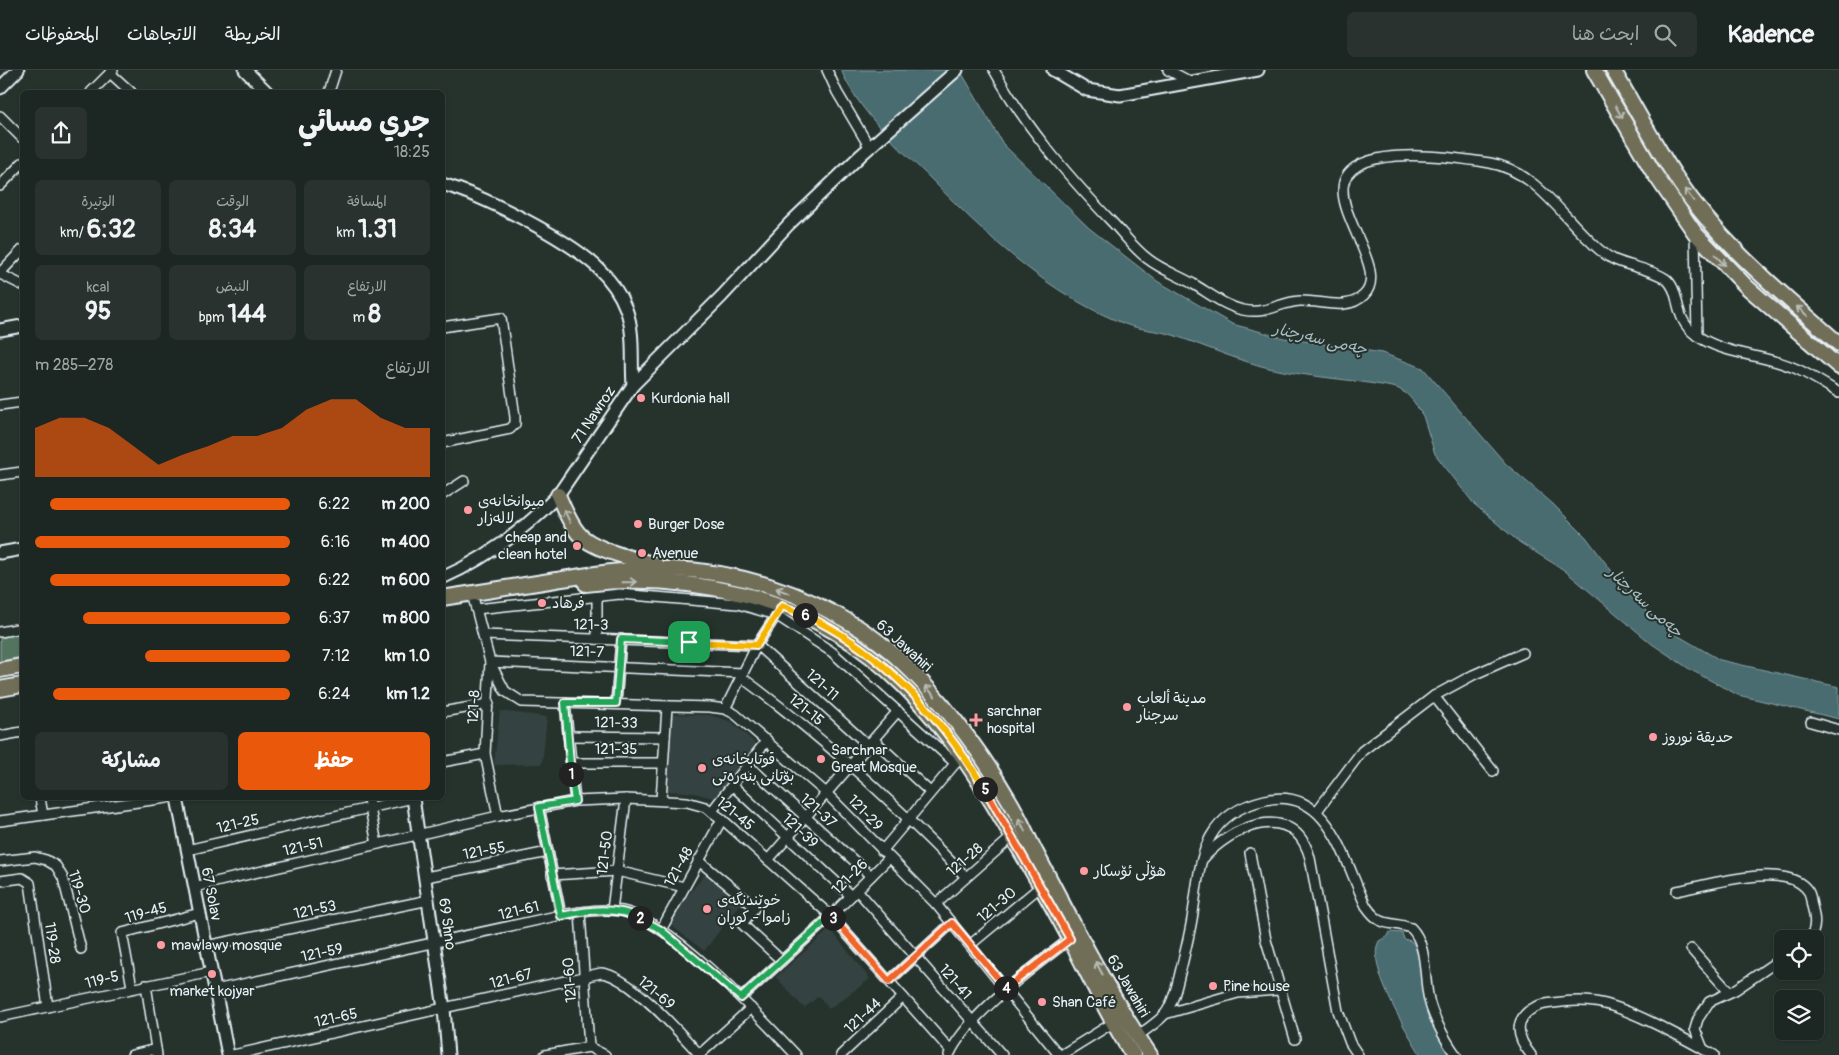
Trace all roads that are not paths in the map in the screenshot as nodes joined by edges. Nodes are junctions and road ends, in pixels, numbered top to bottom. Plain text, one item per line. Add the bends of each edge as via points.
1 (18, 70) edge
2 (245, 70) edge
3 (336, 70) edge
4 (827, 70) edge
5 (958, 70) edge
6 (994, 70) edge
7 (1053, 70) edge
8 (1168, 70) edge
9 (1258, 70) edge
10 (1594, 70) edge
11 (1613, 70) edge
12 (111, 71) edge
13 (1191, 82) junction
14 (0, 88) edge
15 (93, 90) edge
16 (128, 90) edge
17 (265, 90) edge
18 (330, 90) edge
19 (0, 116) edge
20 (20, 136) edge
21 (871, 146) junction
22 (20, 165) edge
23 (445, 185) edge
24 (0, 186) edge
25 (1695, 233) junction
26 (20, 252) edge
27 (0, 273) edge
28 (20, 284) edge
29 (20, 326) edge
30 (445, 327) edge
31 (0, 330) edge
32 (1697, 336) junction
33 (1839, 344) edge
34 (1839, 367) edge
35 (633, 384) junction
36 (1839, 393) edge
37 (20, 402) edge
38 (0, 405) edge
39 (445, 441) edge
40 (20, 472) edge
41 (0, 475) edge
42 (464, 481) dead end
43 (445, 493) edge
44 (558, 496) junction
45 (20, 550) edge
46 (0, 553) edge
47 (669, 569) junction
48 (445, 576) edge
49 (597, 597) junction
50 (445, 598) edge
51 (475, 605) junction
52 (445, 606) edge
53 (779, 610) junction
54 (20, 628) edge
55 (0, 632) edge
56 (484, 635) junction
57 (597, 639) junction
58 (621, 639) junction
59 (757, 645) junction
60 (1523, 653) dead end
61 (490, 662) junction
62 (20, 666) edge
63 (620, 667) junction
64 (0, 670) edge
65 (742, 675) junction
66 (20, 688) edge
67 (0, 689) edge
68 (1434, 696) junction
69 (565, 703) junction
70 (616, 703) junction
71 (489, 704) junction
72 (667, 707) junction
73 (725, 709) junction
74 (898, 710) junction
75 (445, 711) edge
76 (1811, 722) dead end
77 (1839, 730) edge
78 (20, 732) edge
79 (0, 736) edge
80 (568, 736) junction
81 (665, 737) junction
82 (767, 740) junction
83 (871, 743) junction
84 (485, 754) junction
85 (959, 759) junction
86 (445, 761) edge
87 (570, 763) junction
88 (663, 763) junction
89 (748, 765) junction
90 (851, 767) junction
91 (1493, 771) dead end
92 (732, 785) junction
93 (825, 792) junction
94 (930, 792) junction
95 (626, 799) junction
96 (40, 800) edge
97 (131, 800) edge
98 (176, 800) edge
99 (368, 800) edge
100 (404, 800) edge
101 (413, 800) edge
102 (661, 800) junction
103 (113, 801) edge
104 (575, 801) junction
105 (539, 807) junction
106 (370, 808) junction
107 (712, 811) junction
108 (1317, 811) junction
109 (43, 814) junction
110 (498, 816) junction
111 (908, 817) junction
112 (804, 818) junction
113 (722, 819) junction
114 (0, 821) edge
115 (418, 835) junction
116 (1012, 837) junction
117 (787, 838) junction
118 (377, 844) junction
119 (187, 850) junction
120 (548, 852) junction
121 (1250, 853) dead end
122 (885, 854) junction
123 (698, 860) junction
124 (768, 860) junction
125 (0, 861) edge
126 (1201, 862) junction
127 (616, 871) junction
128 (552, 875) junction
129 (871, 876) junction
130 (426, 877) junction
131 (966, 877) junction
132 (0, 881) edge
133 (1041, 886) junction
134 (194, 887) junction
135 (684, 887) junction
136 (1677, 891) dead end
137 (854, 893) junction
138 (429, 900) junction
139 (936, 904) junction
140 (612, 910) junction
141 (580, 912) junction
142 (200, 913) junction
143 (561, 916) junction
144 (831, 916) junction
145 (952, 923) junction
146 (661, 930) junction
147 (1813, 930) edge
148 (1070, 939) junction
149 (434, 944) junction
150 (970, 945) junction
151 (206, 946) junction
152 (81, 949) dead end
153 (1690, 949) dead end
154 (915, 957) junction
155 (782, 961) junction
156 (1774, 963) edge
157 (211, 972) junction
158 (584, 976) junction
159 (889, 981) junction
160 (146, 985) junction
161 (132, 987) junction
162 (1007, 989) junction
163 (215, 990) junction
164 (1279, 990) junction
165 (1729, 992) junction
166 (903, 997) junction
167 (741, 998) junction
168 (48, 1007) junction
169 (751, 1008) junction
170 (444, 1009) junction
171 (1165, 1014) junction
172 (0, 1017) edge
173 (1119, 1019) junction
174 (973, 1024) junction
175 (1138, 1036) junction
176 (1295, 1038) dead end
177 (589, 1046) junction
178 (1702, 1049) junction
179 (157, 1052) edge
180 (950, 1053) edge
181 (132, 1055) edge
182 (228, 1055) edge
183 (234, 1055) edge
184 (448, 1055) edge
185 (545, 1055) edge
186 (605, 1055) edge
187 (700, 1055) edge
188 (796, 1055) edge
189 (841, 1055) edge
190 (1002, 1055) edge
191 (1060, 1055) edge
192 (1133, 1055) edge
193 (1150, 1055) edge
194 (1358, 1055) edge
195 (1456, 1055) edge
196 (1531, 1055) edge
197 (1714, 1055) edge

1 - 14 street
2 - 17 street
3 - 18 street
4 - 21 street
5 - 21 street
6 - 32 street via 1044,147 1136,249 1161,268 1236,308 1268,311 1300,301 1341,304 1366,294 1371,284 1369,268 1351,224 1344,199 1344,183 1350,172 1362,164 1402,155 1486,162 1520,174 1545,194 1599,250 1617,261 1666,279 1674,291 1681,320
7 - 13 street via 1080,87 1108,94 1126,94
8 - 13 street
9 - 13 street
10 -> 25 main road via 1652,170
33 -> 11 main road via 1765,278 1702,213 1678,181
12 - 15 street
12 - 16 street
19 - 20 street
21 - 35 street via 789,224
22 - 24 street
23 - 35 street, 71 Nawroz via 474,195 546,233 586,258 605,275 618,293 629,319
25 - 32 street
25 -> 34 main road via 1747,287
26 - 27 street
27 - 28 street
29 - 31 street
30 - 39 street via 501,318 515,417 510,429
32 - 36 street via 1719,347 1792,367
35 - 44 street, 71 Nawroz
37 - 38 street
40 - 41 street
42 - 43 street
47 -> 44 main road via 602,548 579,535
44 - 48 street, 71 Nawroz via 501,546
45 - 46 street
47 - 50 main road, 63 Jawahiri via 626,569
173 -> 47 main road, 63 Jawahiri via 1009,800 973,745 905,665 860,629 790,594 753,581 706,571
49 - 51 street
49 - 53 street via 620,594
49 - 57 street
51 - 52 main road, 63 Jawahiri
51 -> 53 main road, 63 Jawahiri via 592,583 663,581 714,587
51 - 56 street, 121-8
53 - 59 street
53 - 74 street
53 - 85 main road, 63 Jawahiri via 820,622 865,650 896,676 927,709
54 - 55 street
56 - 57 street, 121-3
56 - 61 street, 121-8
57 - 58 street, 121-3
58 - 59 street, 121-3
58 - 63 street
59 - 65 street
59 - 83 street, 121-11
60 - 68 street
61 - 63 street, 121-7
61 - 69 street via 501,686 515,700
61 - 71 street, 121-8
62 - 64 main road
63 - 65 street, 121-7
63 - 70 street
65 - 73 street
65 - 90 street, 121-15
66 - 67 main road
68 - 91 street
68 - 108 street via 1362,751
69 - 70 street
69 - 80 street
70 - 72 street
71 - 75 street
71 - 84 street, 121-8
72 - 73 street
72 - 81 street
73 - 82 street, 121-29
74 - 83 street
74 - 85 street
76 - 77 street
78 - 79 street
80 - 81 street, 121-33
80 - 87 street
81 - 88 street
82 - 89 street
82 - 93 street, 121-29
83 - 90 street
83 - 94 street, 121-11
84 - 86 street
84 - 110 street, 121-8
85 - 94 street, 121-26
85 - 116 main road, 63 Jawahiri
87 - 88 street, 121-35
87 - 104 street
88 - 102 street
89 - 92 street
89 - 112 street, 121-37
90 - 93 street
90 - 111 street, 121-15
92 - 107 street
92 - 117 street, 121-39
93 - 112 street
93 - 122 street, 121-29
94 - 111 street, 121-26
95 - 102 street, 121-45
95 - 104 street, 121-45
95 - 127 street, 121-50
96 - 109 street
97 - 103 street
98 - 119 street, 67 Solav
99 - 106 street
100 - 106 street, 121-25
101 - 115 street, 69 Shno
102 - 107 street, 121-45 via 696,804
103 - 109 street
104 - 105 street, 121-45
105 - 110 street, 121-45
105 - 120 street
106 - 118 street
106 - 119 street, 121-25
107 - 113 street, 121-45
108 - 126 street via 1302,802 1287,799 1244,806 1214,828
108 - 195 street via 1332,832 1363,900 1375,918 1387,925 1411,928 1415,932 1425,967 1428,996
109 - 114 street
110 - 115 street, 121-45
111 - 122 street, 121-26
111 - 131 street, 121-15
112 - 117 street
112 - 129 street, 121-37
113 - 123 street, 121-48
113 - 124 street, 121-45
115 - 118 street, 121-51
115 - 130 street, 69 Shno
116 - 131 street, 121-28
116 - 133 main road, 63 Jawahiri
117 - 124 street
117 - 137 street, 121-39
118 - 134 street, 121-51
119 - 134 street, 67 Solav
120 - 128 street
120 - 130 street, 121-55
121 - 164 street
122 - 129 street, 121-26
122 - 139 street, 121-29
123 - 135 street, 121-48
123 - 155 street via 755,907 742,924
124 - 144 street, 121-45
125 - 152 street, 119-30 via 35,857 56,866 63,878
126 - 171 street via 1191,928 1177,985
126 - 194 street via 1219,842 1252,824 1278,824 1300,838 1310,858 1338,1011
127 - 128 street
127 - 135 street
127 - 140 street, 121-50
128 - 143 street
129 - 137 street, 121-26
130 - 138 street, 69 Shno
131 - 139 street, 121-28
132 - 168 street, 119-28 via 22,878 30,883
133 - 148 main road, 63 Jawahiri
133 - 150 street, 121-30
134 - 142 street, 67 Solav
135 - 146 street, 121-48
136 - 147 street via 1764,875 1792,878 1809,892 1816,924
137 - 144 street, 121-26
137 - 154 street, 121-41
138 - 149 street, 69 Shno
138 - 151 street, 121-53
139 - 145 street, 121-29
140 - 141 street, 121-61
140 - 146 street, 121-61 via 635,916
141 - 143 street, 121-61
141 - 158 street, 121-60
142 - 151 street, 67 Solav
142 - 161 street, 119-45 via 122,934
143 - 149 street, 121-61
144 - 155 street, 121-26
144 - 159 street, 121-45
145 - 150 street, 121-29
145 - 154 street
146 - 167 street, 121-61
148 - 162 street
148 - 173 main road, 63 Jawahiri
149 - 163 street, 121-59
149 - 170 street, 69 Shno
150 - 162 street, 121-29
151 - 157 street, 67 Solav
153 - 165 street
154 - 159 street
154 - 174 street, 121-41
155 - 167 street, 121-26
156 - 165 street
157 - 160 street, 119-5
157 - 163 street, 67 Solav
158 - 170 street, 121-67
158 - 177 street, 121-60
158 - 187 street, 121-69 via 605,973 620,981 665,1017
159 - 166 street, 121-45
160 - 161 street, 119-5
160 - 179 street
161 - 168 street, 119-5
162 - 174 street
162 - 191 street, 121-29
163 - 182 street, 67 Solav
164 - 171 street via 1238,993
164 - 176 street
165 - 178 street via 1709,1002 1698,1019 1695,1029
166 - 180 street, 121-45
166 - 189 street, 121-44
167 - 169 street, 121-61
168 - 172 street, 119-5
169 - 187 street
169 - 188 street, 121-61
170 - 183 street, 121-65
170 - 184 street, 69 Shno
171 - 175 street
173 - 175 main road, 63 Jawahiri
173 - 191 street
173 - 192 main road, 63 Jawahiri
174 - 180 street via 955,1042
174 - 190 street, 121-41
175 - 193 main road, 63 Jawahiri
177 - 185 street
177 - 186 street
178 - 196 street via 1617,1008 1595,1002 1562,1002 1533,1008 1520,1021 1520,1038
178 - 197 street
179 - 181 street

